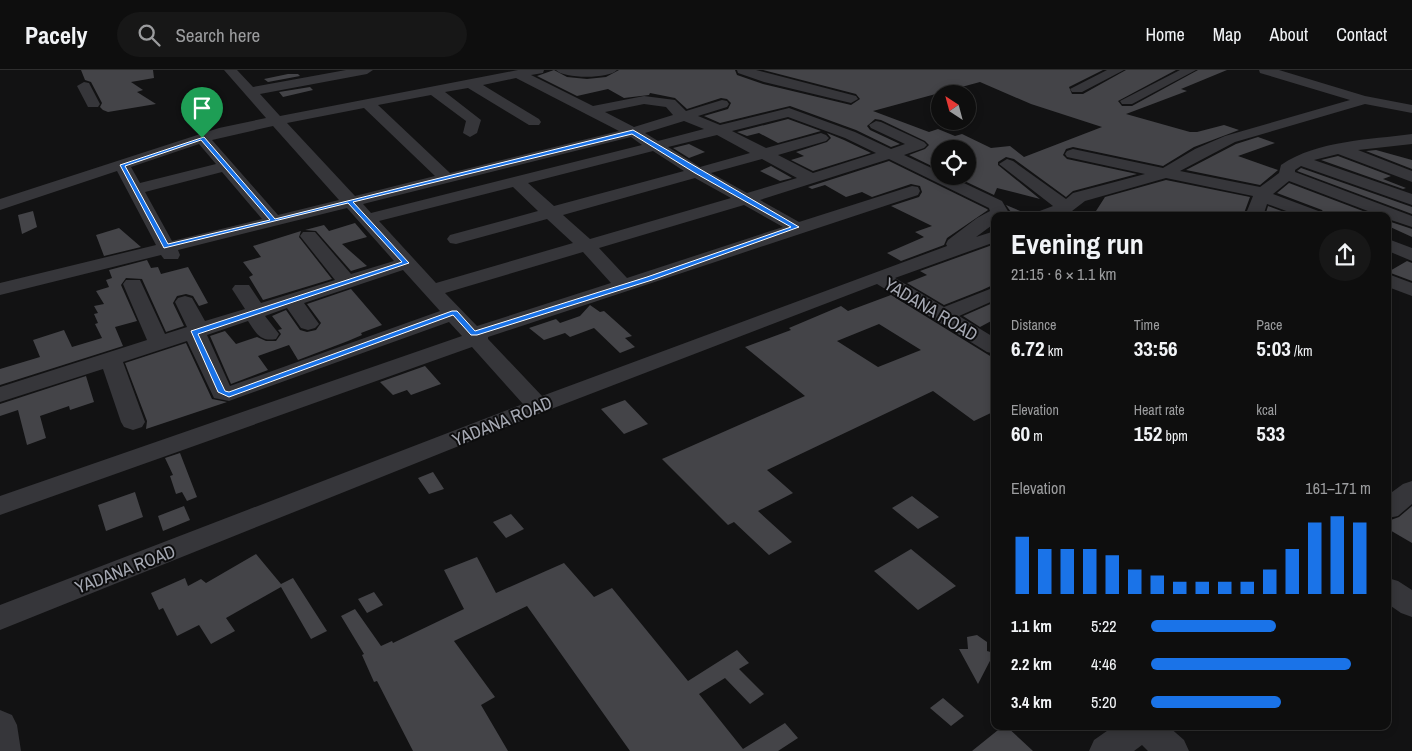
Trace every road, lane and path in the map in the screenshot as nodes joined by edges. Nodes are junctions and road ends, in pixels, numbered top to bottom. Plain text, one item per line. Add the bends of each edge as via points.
1 (230, 70) edge
2 (307, 70) edge
3 (367, 70) edge
4 (562, 70) edge
5 (611, 70) edge
6 (742, 70) edge
7 (1118, 70) edge
8 (1190, 70) edge
9 (1268, 70) edge
10 (529, 72) edge
11 (317, 79) junction
12 (472, 84) junction
13 (84, 86) dead end
14 (1077, 89) dead end
15 (434, 91) junction
16 (250, 92) junction
17 (850, 99) dead end
18 (1366, 100) junction
19 (1127, 101) dead end
20 (367, 103) junction
21 (93, 104) dead end
22 (722, 104) dead end
23 (1412, 109) edge
24 (590, 111) junction
25 (682, 115) junction
26 (274, 120) junction
27 (534, 122) dead end
28 (876, 124) dead end
29 (719, 130) junction
30 (633, 132) junction
31 (470, 133) dead end
32 (779, 133) dead end
33 (202, 138) junction
34 (821, 138) dead end
35 (1412, 139) edge
36 (801, 143) junction
37 (654, 146) junction
38 (1341, 150) junction
39 (763, 154) junction
40 (1073, 154) dead end
41 (892, 155) junction
42 (1300, 160) junction
43 (1007, 164) dead end
44 (122, 165) junction
45 (224, 166) junction
46 (850, 167) junction
47 (697, 172) junction
48 (1165, 173) junction
49 (1287, 175) junction
50 (1412, 177) edge
51 (446, 178) junction
52 (812, 179) junction
53 (516, 181) junction
54 (135, 189) junction
55 (912, 191) dead end
56 (1263, 194) junction
57 (745, 199) junction
58 (1412, 200) edge
59 (349, 201) junction
60 (0, 205) edge
61 (1066, 207) junction
62 (1000, 212) edge
63 (1053, 212) edge
64 (1256, 212) edge
65 (1306, 212) edge
66 (1385, 212) edge
67 (550, 213) junction
68 (1391, 214) edge
69 (991, 218) edge
70 (367, 219) junction
71 (274, 221) junction
72 (1412, 222) edge
73 (796, 227) junction
74 (309, 236) dead end
75 (991, 237) edge
76 (456, 239) dead end
77 (586, 246) junction
78 (1391, 246) edge
79 (169, 251) junction
80 (949, 252) junction
81 (1412, 255) edge
82 (406, 263) junction
83 (879, 277) junction
84 (1391, 281) edge
85 (348, 283) junction
86 (133, 284) dead end
87 (624, 286) junction
88 (0, 289) edge
89 (242, 289) dead end
90 (434, 290) junction
91 (1412, 290) edge
92 (991, 295) edge
93 (292, 301) junction
94 (185, 302) dead end
95 (454, 312) junction
96 (255, 313) junction
97 (944, 315) junction
98 (308, 324) dead end
99 (197, 332) junction
100 (268, 334) dead end
101 (476, 336) junction
102 (159, 344) junction
103 (991, 344) edge
104 (110, 359) junction
105 (0, 395) edge
106 (538, 406) junction
107 (133, 422) dead end
108 (1412, 490) edge
109 (0, 506) edge
110 (1391, 507) edge
111 (1391, 591) edge
112 (1412, 604) edge
113 (0, 618) edge
114 (0, 725) edge
115 (1137, 730) edge
116 (1148, 730) edge
117 (4, 751) edge
118 (1106, 751) edge
119 (1172, 751) edge

1 - 16 street
2 - 11 street
3 - 11 street
4 - 5 street via 586,73
6 - 17 street
7 - 14 street
8 - 19 street
9 - 18 street
10 - 12 street
10 - 24 street
11 - 16 street
12 - 15 street
12 - 27 street
13 - 21 street
15 - 20 street
15 - 31 street via 474,120
16 - 26 street
18 - 23 street
18 - 48 street via 1230,139
20 - 26 street
20 - 51 street
22 - 25 street
24 - 25 street via 653,100 670,103
24 - 30 street
25 - 29 street
25 - 30 street
26 - 33 street
26 - 59 street
28 - 41 street via 919,143 915,148
29 - 37 street
29 - 39 street
29 - 41 street via 789,112
30 - 37 street
30 - 51 street
32 - 36 street
33 - 44 street
33 - 45 street
34 - 36 street
35 - 38 street
36 - 39 street
36 - 46 street
37 - 47 street
37 - 53 street
38 - 42 street
38 - 50 street
39 - 47 street
39 - 52 street
40 - 48 street
41 - 46 street
41 - 62 street via 996,205
42 - 49 street via 1287,168
42 - 58 street
43 - 61 street
44 - 54 street
44 - 60 street
45 - 54 street
45 - 71 street
46 - 52 street
47 - 57 street
47 - 67 street
48 - 56 street
48 - 61 street via 1079,197
49 - 56 street
49 - 66 street
51 - 59 street
52 - 57 street
53 - 67 street
53 - 70 street
54 - 79 street
55 - 73 street
56 - 64 street
56 - 65 street
57 - 73 street
57 - 77 street
59 - 70 street
59 - 71 street
61 - 63 street
67 - 76 street
67 - 77 street
68 - 72 street
69 - 80 street
70 - 82 street
71 - 79 street
73 - 87 street
74 - 85 street
75 - 80 street
77 - 87 street
77 - 90 street
78 - 81 street
79 - 88 street
80 - 83 street
82 - 85 street
82 - 90 street
83 - 97 street, YADANA ROAD
83 - 106 street, YADANA ROAD
84 - 91 street
85 - 93 street
86 - 102 street
87 - 101 street
89 - 96 street
90 - 95 street
92 - 97 street
93 - 96 street
93 - 98 street
94 - 99 street
95 - 99 street via 229,394 222,392
95 - 101 street
96 - 99 street
96 - 100 street
97 - 103 street, YADANA ROAD
99 - 102 street
101 - 106 street
101 - 109 street
102 - 104 street
104 - 105 street
104 - 107 street
106 - 113 street, YADANA ROAD
108 - 110 street
111 - 112 street
114 - 117 street
115 - 118 street
116 - 119 street

